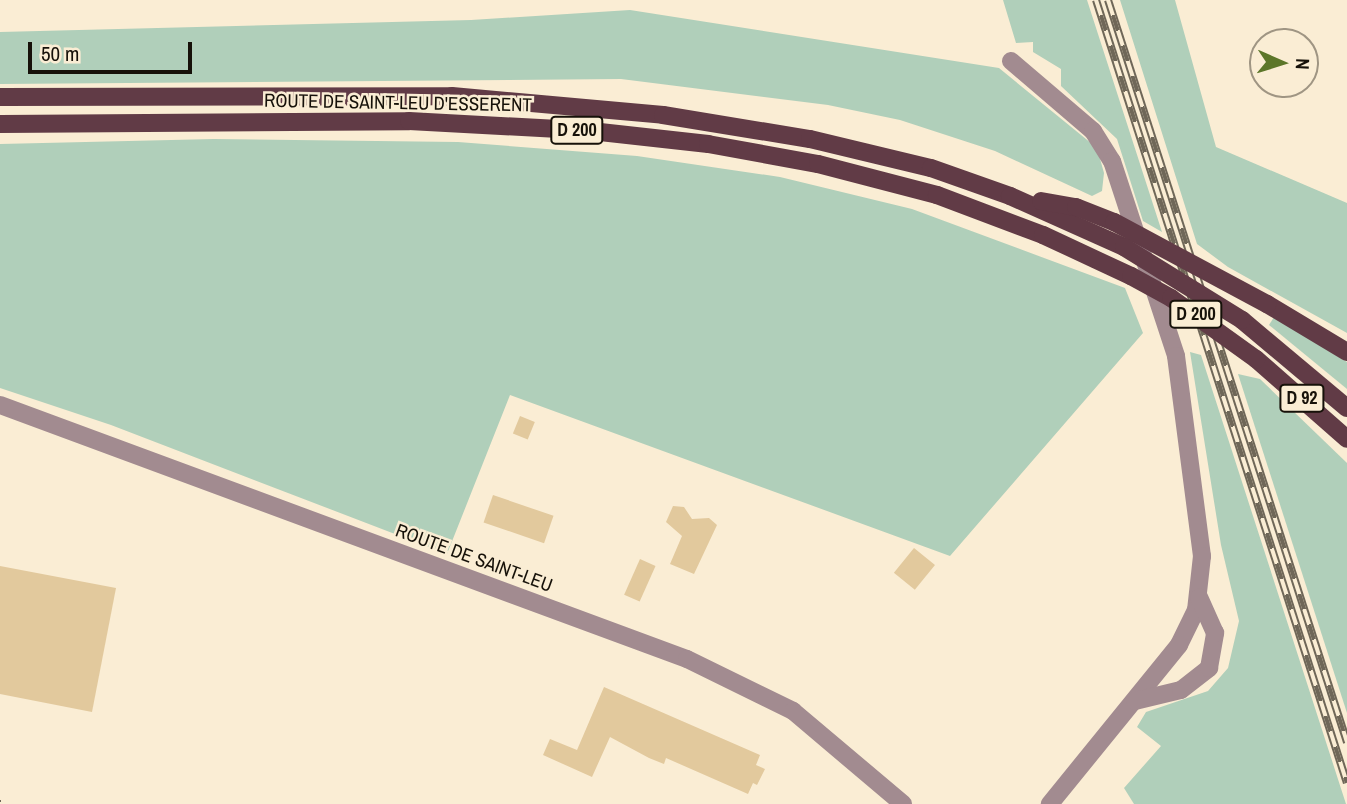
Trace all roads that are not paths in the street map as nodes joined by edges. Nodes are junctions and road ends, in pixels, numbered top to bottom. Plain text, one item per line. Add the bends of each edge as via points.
1 (1011, 61) dead end
2 (0, 97) edge
3 (0, 124) edge
4 (1010, 196) junction
5 (1347, 352) edge
6 (1256, 359) joint
7 (0, 405) edge
8 (1347, 408) edge
9 (1347, 439) edge
10 (1199, 597) junction
11 (1135, 701) junction
12 (903, 804) edge
13 (1050, 804) edge

1 - 10 street via 1093,131 1112,161 1179,370 1202,544
2 - 4 main road, ROUTE DE SAINT-LEU D'ESSERENT / D 200 via 394,95 586,106 810,139 931,168
3 - 6 main road, ROUTE DE SAINT-LEU D'ESSERENT / D 200, bridge via 409,121 591,131 708,144 818,164 937,195 1043,235 1179,303
4 - 5 main road, bridge via 1076,208 1114,222
4 - 8 main road, ROUTE DE SAINT-LEU D'ESSERENT / D 200, bridge via 1124,247 1242,320
6 - 9 main road, ROUTE DE SAINT-LEU D'ESSERENT / D 92
7 - 12 street, ROUTE DE SAINT-LEU via 687,659 799,715
10 - 11 street via 1179,645
10 - 11 street via 1215,633 1209,668 1181,690
11 - 13 street

